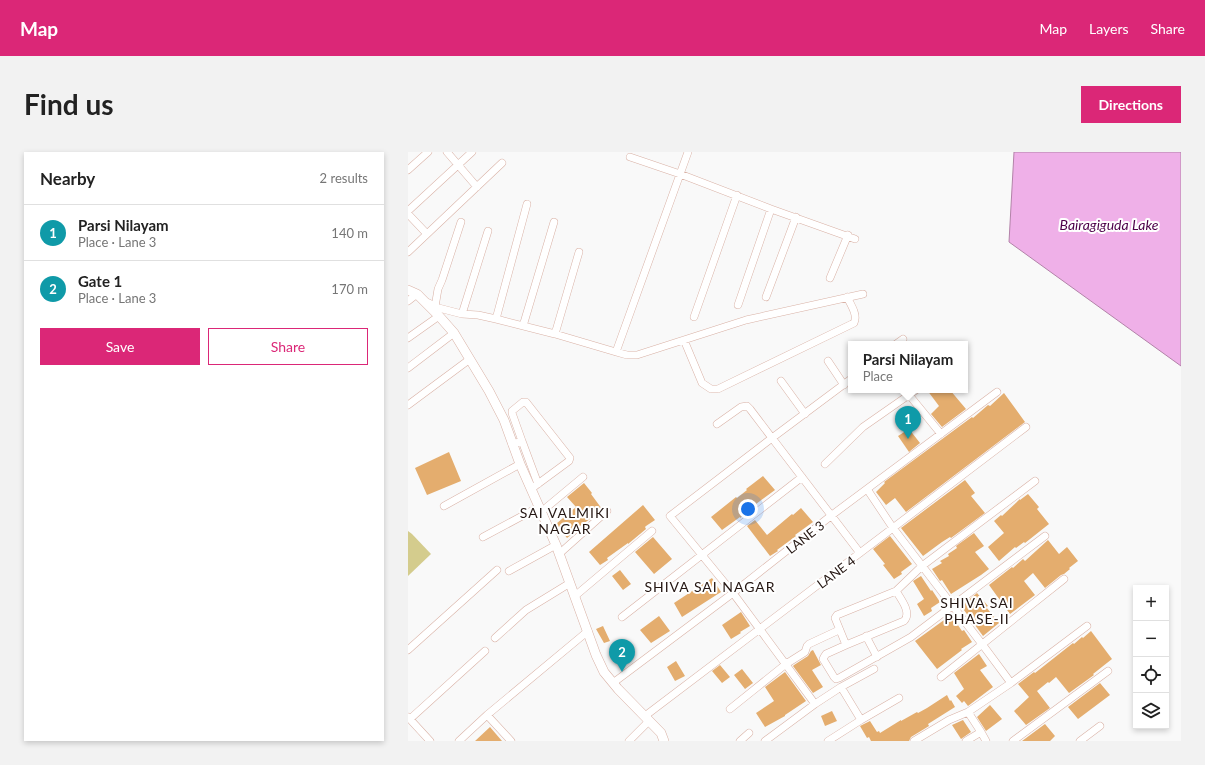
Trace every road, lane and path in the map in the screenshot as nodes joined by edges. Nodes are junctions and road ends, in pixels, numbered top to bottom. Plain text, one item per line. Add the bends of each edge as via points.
1 (428, 152) edge
2 (447, 152) edge
3 (472, 152) edge
4 (688, 152) edge
5 (630, 157) dead end
6 (502, 163) dead end
7 (458, 164) junction
8 (408, 170) edge
9 (680, 174) junction
10 (477, 187) junction
11 (737, 195) junction
12 (527, 204) dead end
13 (771, 209) junction
14 (408, 211) edge
15 (408, 214) edge
16 (796, 217) junction
17 (461, 222) dead end
18 (554, 222) dead end
19 (488, 231) dead end
20 (427, 234) junction
21 (408, 252) edge
22 (579, 252) dead end
23 (830, 278) dead end
24 (408, 290) edge
25 (417, 294) junction
26 (863, 294) dead end
27 (766, 297) dead end
28 (847, 297) junction
29 (408, 301) edge
30 (738, 305) dead end
31 (437, 311) junction
32 (462, 314) junction
33 (694, 317) dead end
34 (496, 319) junction
35 (522, 326) junction
36 (454, 333) junction
37 (555, 334) junction
38 (408, 338) edge
39 (903, 339) dead end
40 (684, 340) junction
41 (900, 341) edge
42 (616, 352) junction
43 (470, 359) junction
44 (828, 361) dead end
45 (408, 368) edge
46 (781, 381) dead end
47 (848, 382) edge
48 (844, 385) junction
49 (997, 392) dead end
50 (906, 393) edge
51 (908, 393) edge
52 (408, 405) edge
53 (805, 414) junction
54 (717, 424) dead end
55 (1026, 427) dead end
56 (941, 434) junction
57 (772, 438) junction
58 (522, 441) junction
59 (512, 444) junction
60 (520, 464) junction
61 (825, 464) dead end
62 (583, 477) dead end
63 (802, 477) junction
64 (1035, 481) dead end
65 (534, 486) junction
66 (867, 489) junction
67 (444, 506) dead end
68 (540, 509) junction
69 (607, 511) dead end
70 (832, 515) junction
71 (893, 528) junction
72 (652, 532) dead end
73 (1045, 536) dead end
74 (483, 538) dead end
75 (556, 545) junction
76 (860, 553) junction
77 (559, 554) junction
78 (702, 555) junction
79 (922, 566) junction
80 (497, 570) dead end
81 (509, 571) dead end
82 (1064, 578) dead end
83 (570, 583) junction
84 (896, 591) junction
85 (733, 593) junction
86 (575, 596) junction
87 (952, 606) junction
88 (622, 617) dead end
89 (1087, 626) dead end
90 (760, 629) junction
91 (839, 630) junction
92 (588, 631) junction
93 (866, 636) junction
94 (495, 638) dead end
95 (982, 644) junction
96 (846, 645) junction
97 (408, 650) edge
98 (485, 651) dead end
99 (877, 657) junction
100 (786, 664) junction
101 (874, 669) dead end
102 (1108, 671) dead end
103 (941, 677) dead end
104 (613, 683) junction
105 (1011, 683) junction
106 (841, 687) junction
107 (899, 698) dead end
108 (815, 704) junction
109 (730, 709) dead end
110 (968, 712) junction
111 (487, 715) junction
112 (409, 718) edge
113 (647, 718) junction
114 (861, 720) junction
115 (1100, 726) dead end
116 (981, 732) junction
117 (748, 733) dead end
118 (428, 740) edge
119 (459, 741) edge
120 (511, 741) edge
121 (630, 741) edge
122 (664, 741) edge
123 (740, 741) edge
124 (765, 741) edge
125 (828, 741) edge
126 (914, 741) edge
127 (966, 741) edge
128 (986, 741) edge
129 (1013, 741) edge
130 (1080, 741) edge

1 - 8 street
2 - 7 street
3 - 7 street
4 - 9 street
5 - 9 street
6 - 10 street
7 - 10 street
7 - 14 street
9 - 11 street
9 - 42 street
10 - 20 street
11 - 13 street
11 - 33 street
12 - 34 street
13 - 16 street
13 - 30 street
15 - 20 street
16 - 23 street via 851,237
16 - 27 street
17 - 31 street via 438,289
18 - 35 street
19 - 32 street
20 - 21 street
22 - 37 street
24 - 25 street
25 - 29 street
25 - 31 street
26 - 28 street
28 - 40 street via 746,320
28 - 40 street via 855,315 854,323 718,389 711,389 702,383
31 - 32 street
31 - 36 street
31 - 38 street
32 - 34 street
34 - 35 street
35 - 37 street
36 - 43 street
36 - 45 street
37 - 42 street
39 - 41 street
40 - 42 street via 637,355
43 - 52 street
43 - 59 street via 504,420
44 - 48 street
46 - 53 street
47 - 48 street
48 - 53 street
49 - 56 street, LANE 3
50 - 61 street via 863,427
51 - 56 street
53 - 57 street
54 - 57 street via 741,407 747,406
55 - 71 street, LANE 4
56 - 66 street, LANE 3
57 - 63 street
57 - 78 street via 670,516
58 - 59 street
58 - 65 street
58 - 65 street via 512,413 513,409 526,402 570,458
59 - 60 street
60 - 65 street
60 - 67 street
62 - 68 street
63 - 70 street
63 - 78 street
64 - 79 street
65 - 68 street
66 - 70 street, LANE 3
66 - 71 street
68 - 74 street
68 - 75 street
69 - 77 street
70 - 76 street
70 - 85 street, LANE 3
71 - 76 street, LANE 4
71 - 79 street
72 - 86 street
73 - 87 street
75 - 77 street
75 - 81 street
76 - 90 street, LANE 4
77 - 83 street
78 - 85 street
78 - 88 street
79 - 84 street
79 - 87 street
80 - 97 street
82 - 95 street
83 - 86 street
83 - 94 street via 526,610
84 - 91 street via 837,615 835,618
84 - 93 street via 908,613 907,618
85 - 90 street
85 - 104 street, LANE 3
86 - 92 street
87 - 95 street
87 - 99 street via 911,638
89 - 105 street
90 - 100 street
90 - 113 street, LANE 4
91 - 96 street
91 - 100 street via 809,644 805,652
92 - 104 street via 604,672
92 - 111 street
93 - 96 street
93 - 99 street
95 - 103 street
95 - 105 street
96 - 99 street via 823,659 836,679
98 - 112 street
100 - 108 street
100 - 109 street
101 - 106 street
102 - 129 street
104 - 113 street
105 - 110 street
106 - 108 street
106 - 114 street
107 - 114 street
108 - 124 street
110 - 116 street
110 - 126 street via 948,720
111 - 119 street
111 - 120 street
112 - 118 street
113 - 121 street, LANE 4
113 - 122 street
114 - 125 street
115 - 130 street
116 - 127 street
116 - 128 street
117 - 123 street

